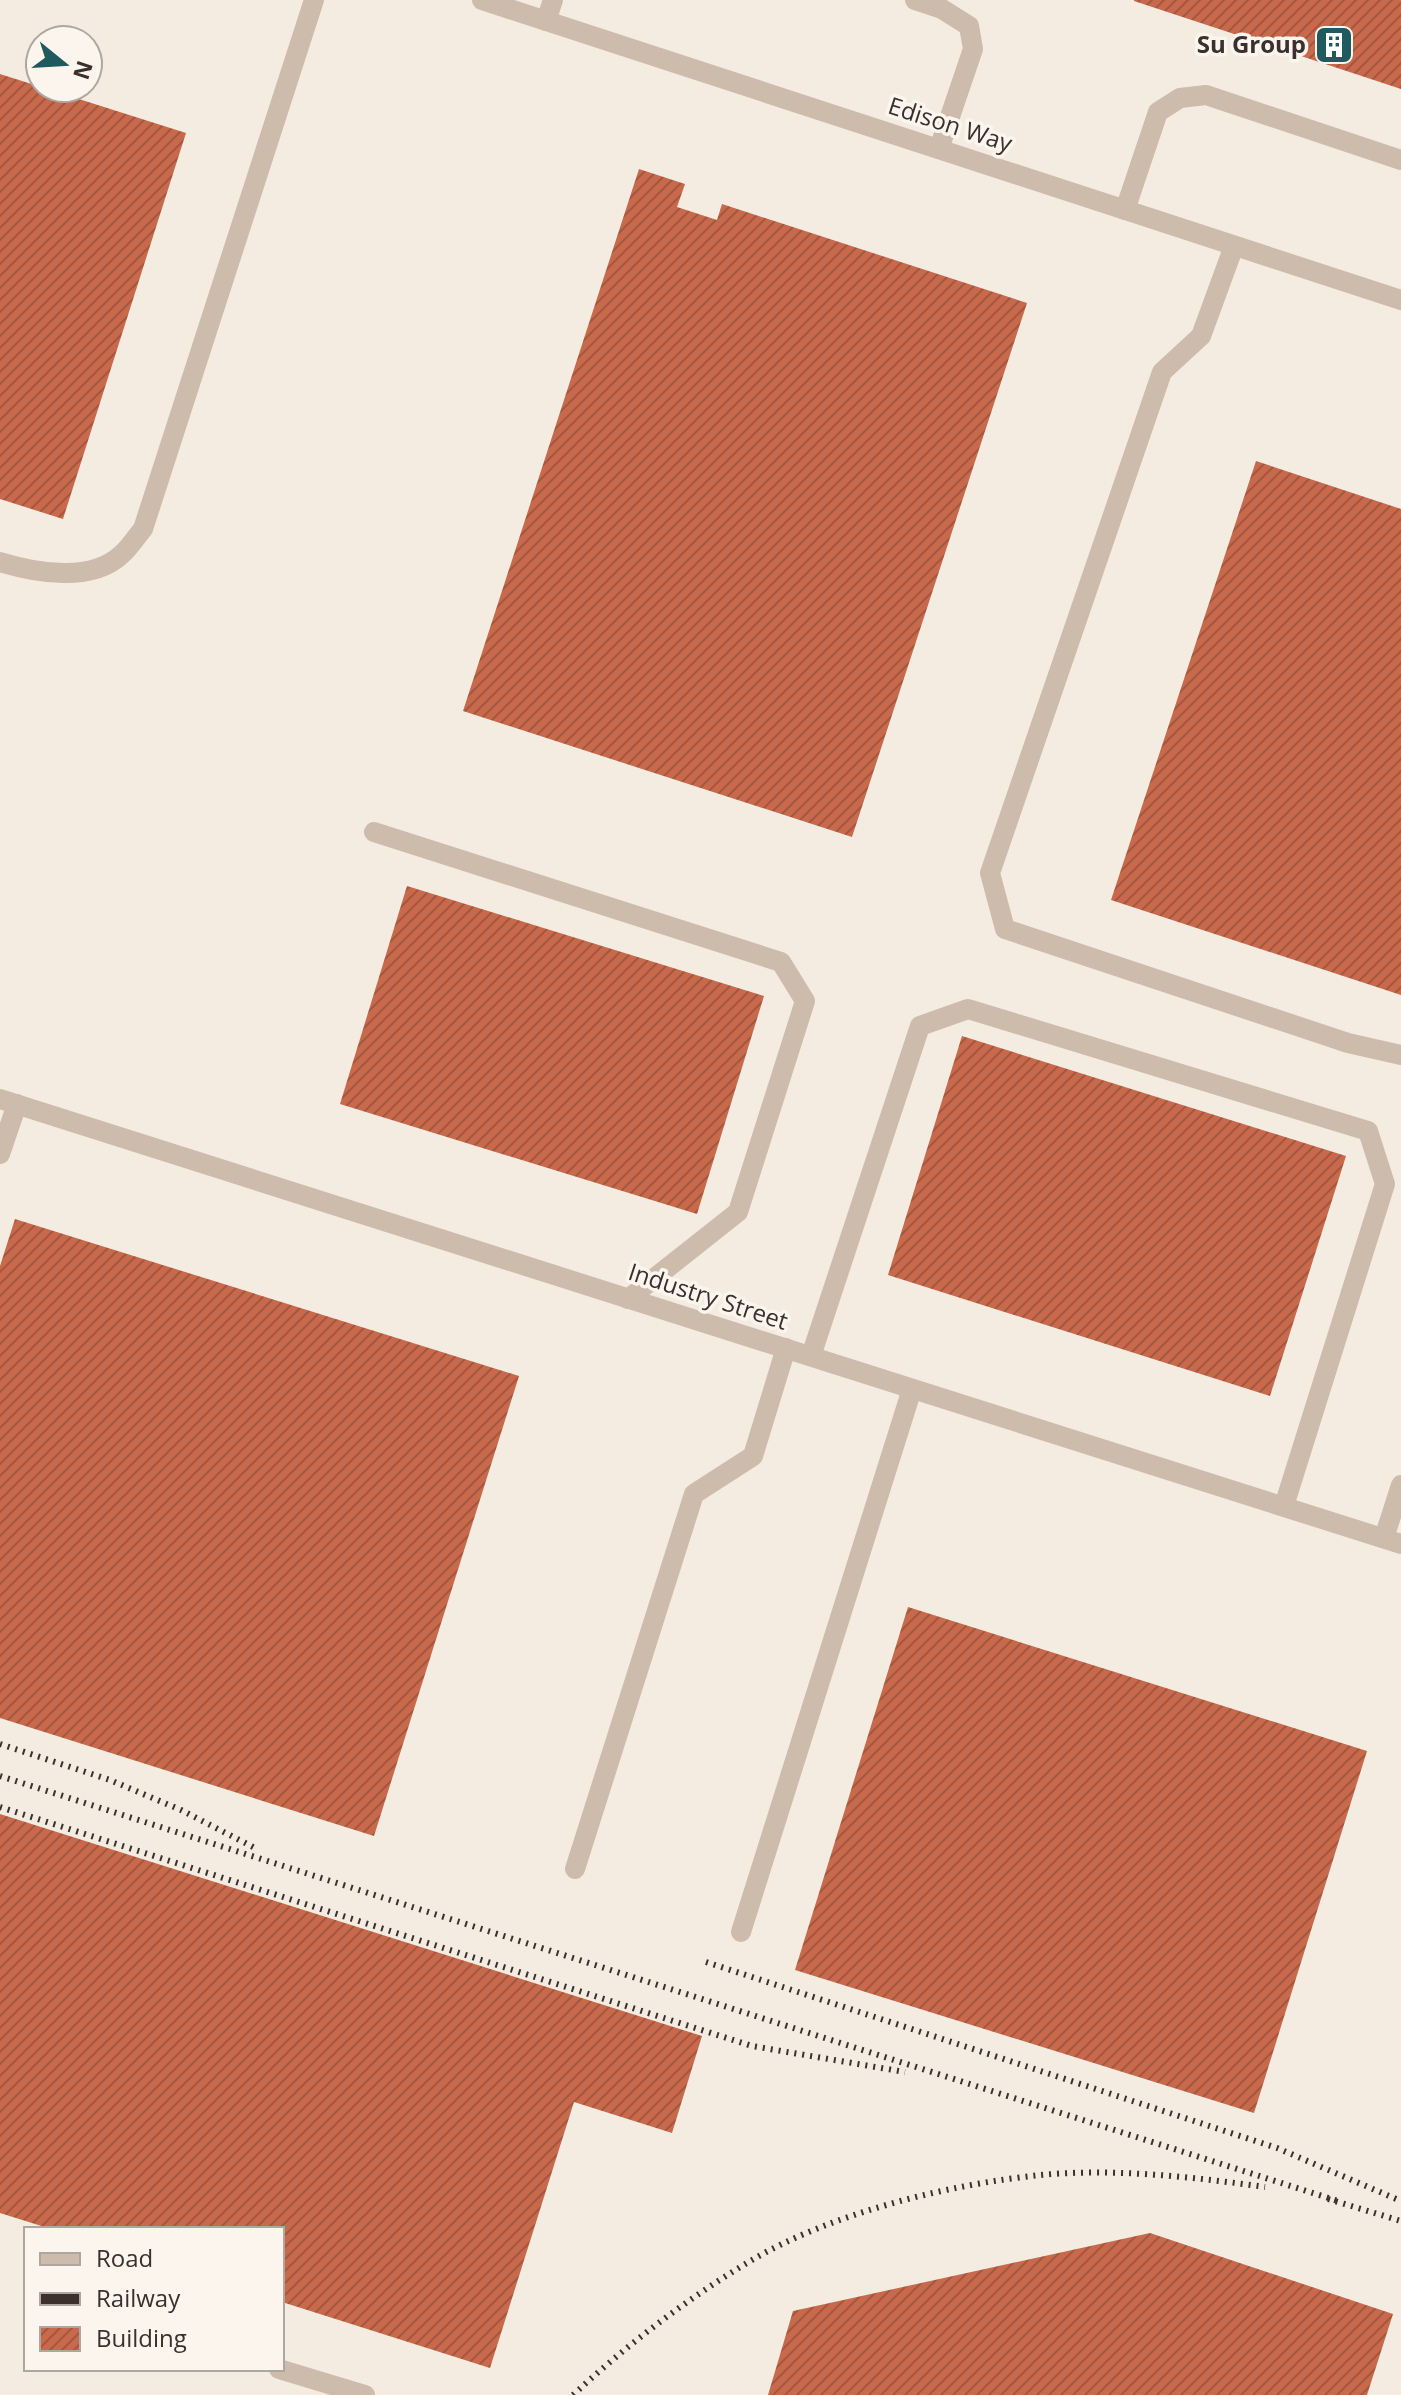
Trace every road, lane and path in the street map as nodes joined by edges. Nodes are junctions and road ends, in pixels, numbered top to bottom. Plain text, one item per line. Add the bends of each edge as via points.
1 (314, 0) edge
2 (482, 0) edge
3 (553, 0) edge
4 (915, 0) edge
5 (546, 21) junction
6 (939, 149) junction
7 (1401, 160) edge
8 (1125, 210) junction
9 (1234, 246) junction
10 (1401, 300) edge
11 (0, 562) edge
12 (374, 832) dead end
13 (1401, 1055) edge
14 (8, 1102) edge
15 (0, 1154) edge
16 (628, 1299) junction
17 (786, 1348) junction
18 (811, 1356) junction
19 (912, 1389) junction
20 (1401, 1485) edge
21 (1284, 1506) junction
22 (1392, 1541) edge
23 (575, 1869) dead end
24 (741, 1932) dead end
25 (284, 2371) edge
26 (365, 2395) edge

1 - 11 street via 143,529 121,556 92,569 61,574
2 - 5 street, Edison Way
3 - 5 street
4 - 6 street via 969,26 973,49
5 - 6 street, Edison Way
6 - 8 street, Edison Way
7 - 8 street via 1206,95 1180,98 1158,112
8 - 9 street, Edison Way
9 - 10 street, Edison Way
9 - 13 street via 1201,336 1162,372 990,873 1005,929 1348,1043
12 - 16 street via 781,962 805,1001 738,1212
14 - 15 street
14 - 16 street, Industry Street
16 - 17 street, Industry Street
17 - 18 street, Industry Street
17 - 23 street via 753,1456 694,1494
18 - 19 street, Industry Street
18 - 21 street via 920,1026 968,1009 1368,1131 1385,1184
19 - 21 street, Industry Street
19 - 24 street
20 - 22 street
21 - 22 street, Industry Street
25 - 26 street

